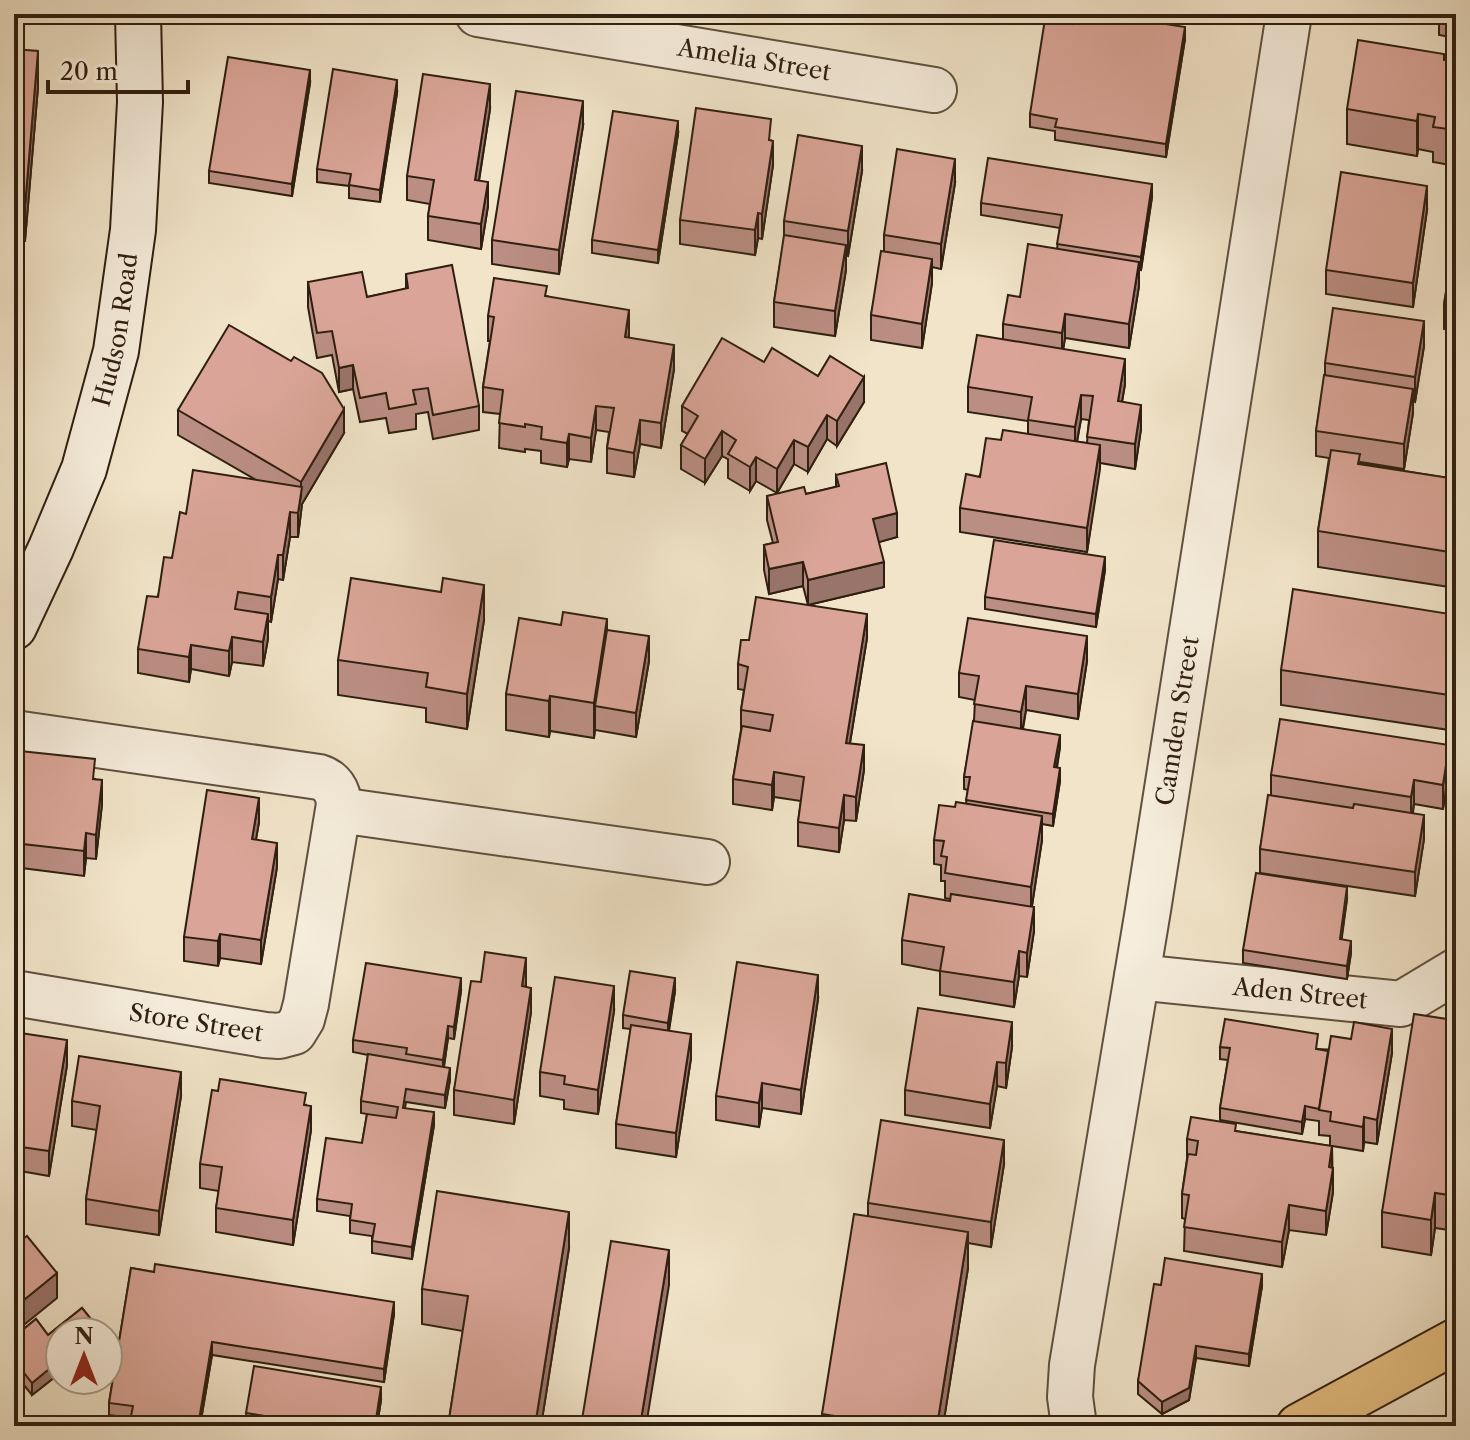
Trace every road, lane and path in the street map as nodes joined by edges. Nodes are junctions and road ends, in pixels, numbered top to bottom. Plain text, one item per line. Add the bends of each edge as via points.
1 (138, 14) edge
2 (478, 14) edge
3 (1289, 14) edge
4 (934, 90) dead end
5 (14, 627) edge
6 (14, 733) edge
7 (339, 810) junction
8 (707, 862) dead end
9 (1456, 971) edge
10 (1137, 977) junction
11 (14, 993) edge
12 (1456, 1341) edge
13 (1074, 1426) edge
14 (1299, 1426) edge

1 - 5 street, Hudson Road via 140,102 133,230 116,351 84,469
2 - 4 street, Amelia Street
3 - 10 street, Camden Street
6 - 7 street via 319,777 337,791
7 - 8 street
7 - 11 street, Store Street via 306,1004 294,1032 265,1035
9 - 10 street, Aden Street via 1401,1004
10 - 13 street, Camden Street via 1072,1365
12 - 14 highway

